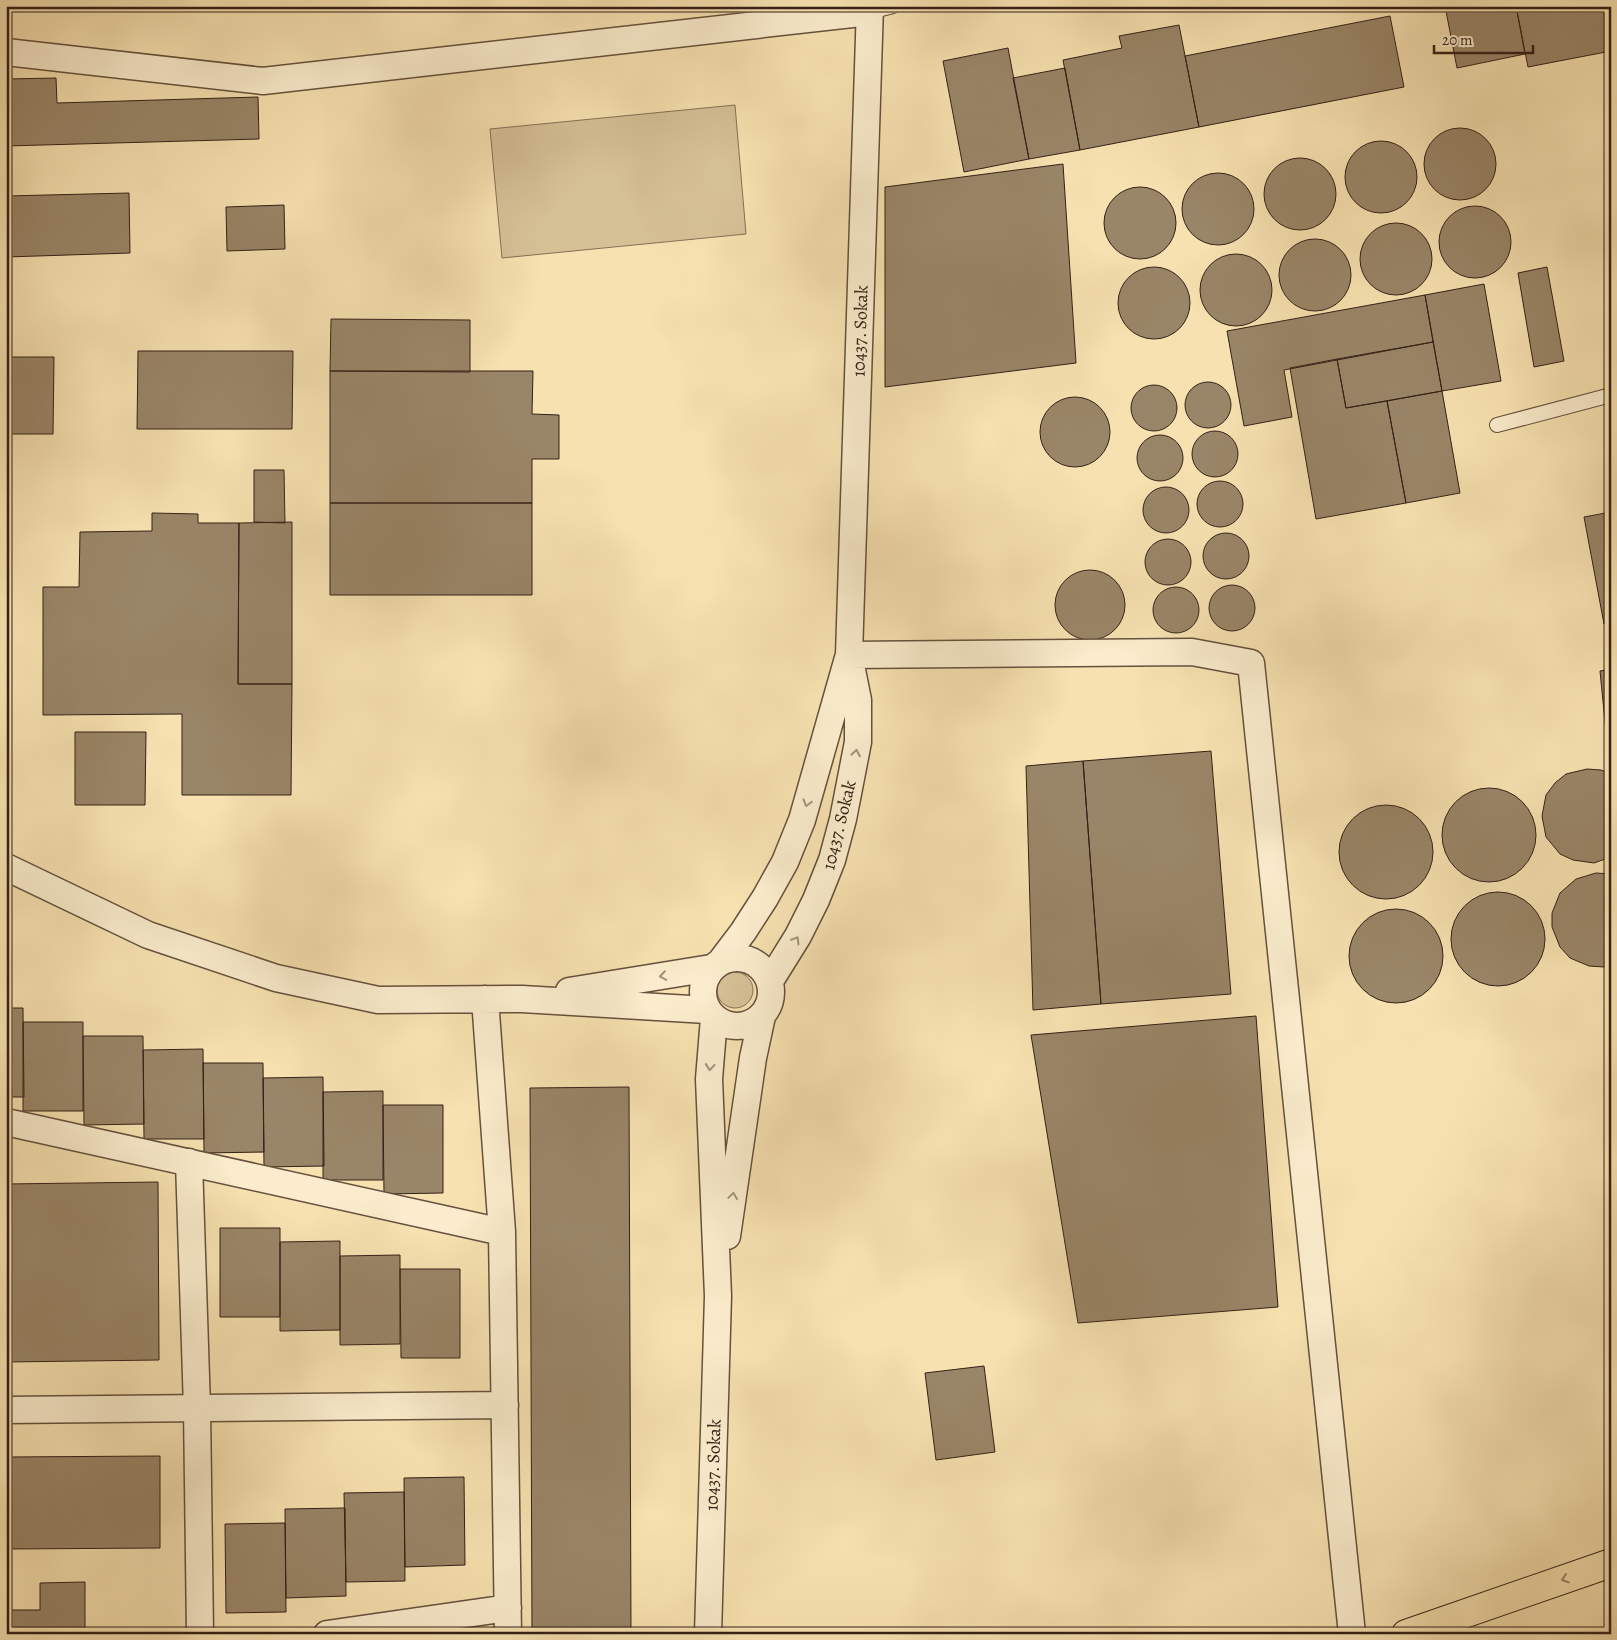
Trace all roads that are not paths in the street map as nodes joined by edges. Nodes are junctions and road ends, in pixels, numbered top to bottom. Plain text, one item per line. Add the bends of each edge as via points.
1 (878, 8) edge
2 (6, 52) edge
3 (1611, 395) edge
4 (1498, 425) dead end
5 (849, 655) junction
6 (6, 867) edge
7 (716, 964) junction
8 (770, 981) junction
9 (486, 999) junction
10 (522, 999) junction
11 (711, 1014) junction
12 (762, 1016) junction
13 (6, 1122) edge
14 (189, 1162) junction
15 (502, 1232) junction
16 (718, 1296) junction
17 (505, 1405) junction
18 (198, 1408) junction
19 (6, 1410) edge
20 (1611, 1564) edge
21 (508, 1608) junction
22 (200, 1634) edge
23 (327, 1634) edge
24 (508, 1634) edge
25 (708, 1634) edge
26 (1352, 1634) edge
27 (1406, 1634) edge

1 - 2 street via 263,80
1 - 5 street, 10437. Sokak
3 - 4 lane
5 -> 7 street, 10437. Sokak via 802,820 785,862 743,932
8 -> 5 street, 10437. Sokak via 816,900 832,860 843,819 858,742 858,700
5 - 26 street via 1192,652 1251,663
6 - 9 street via 148,935 276,978 378,1000
7 - 8 street via 733,957 744,958 755,962
7 -> 10 street
7 - 11 street via 702,988 704,1004
8 - 12 street via 771,999
9 - 10 street
9 - 15 street
10 - 11 street
11 - 12 street via 723,1024 733,1026 744,1026
11 -> 16 street, 10437. Sokak via 709,1079
16 -> 12 street, 10437. Sokak
13 - 14 street
14 - 15 street
14 - 18 street
15 - 17 street
16 - 25 street, 10437. Sokak
17 - 18 street
17 - 21 street
18 - 19 street
18 - 22 street
20 -> 27 highway
21 - 23 street
21 - 24 street

